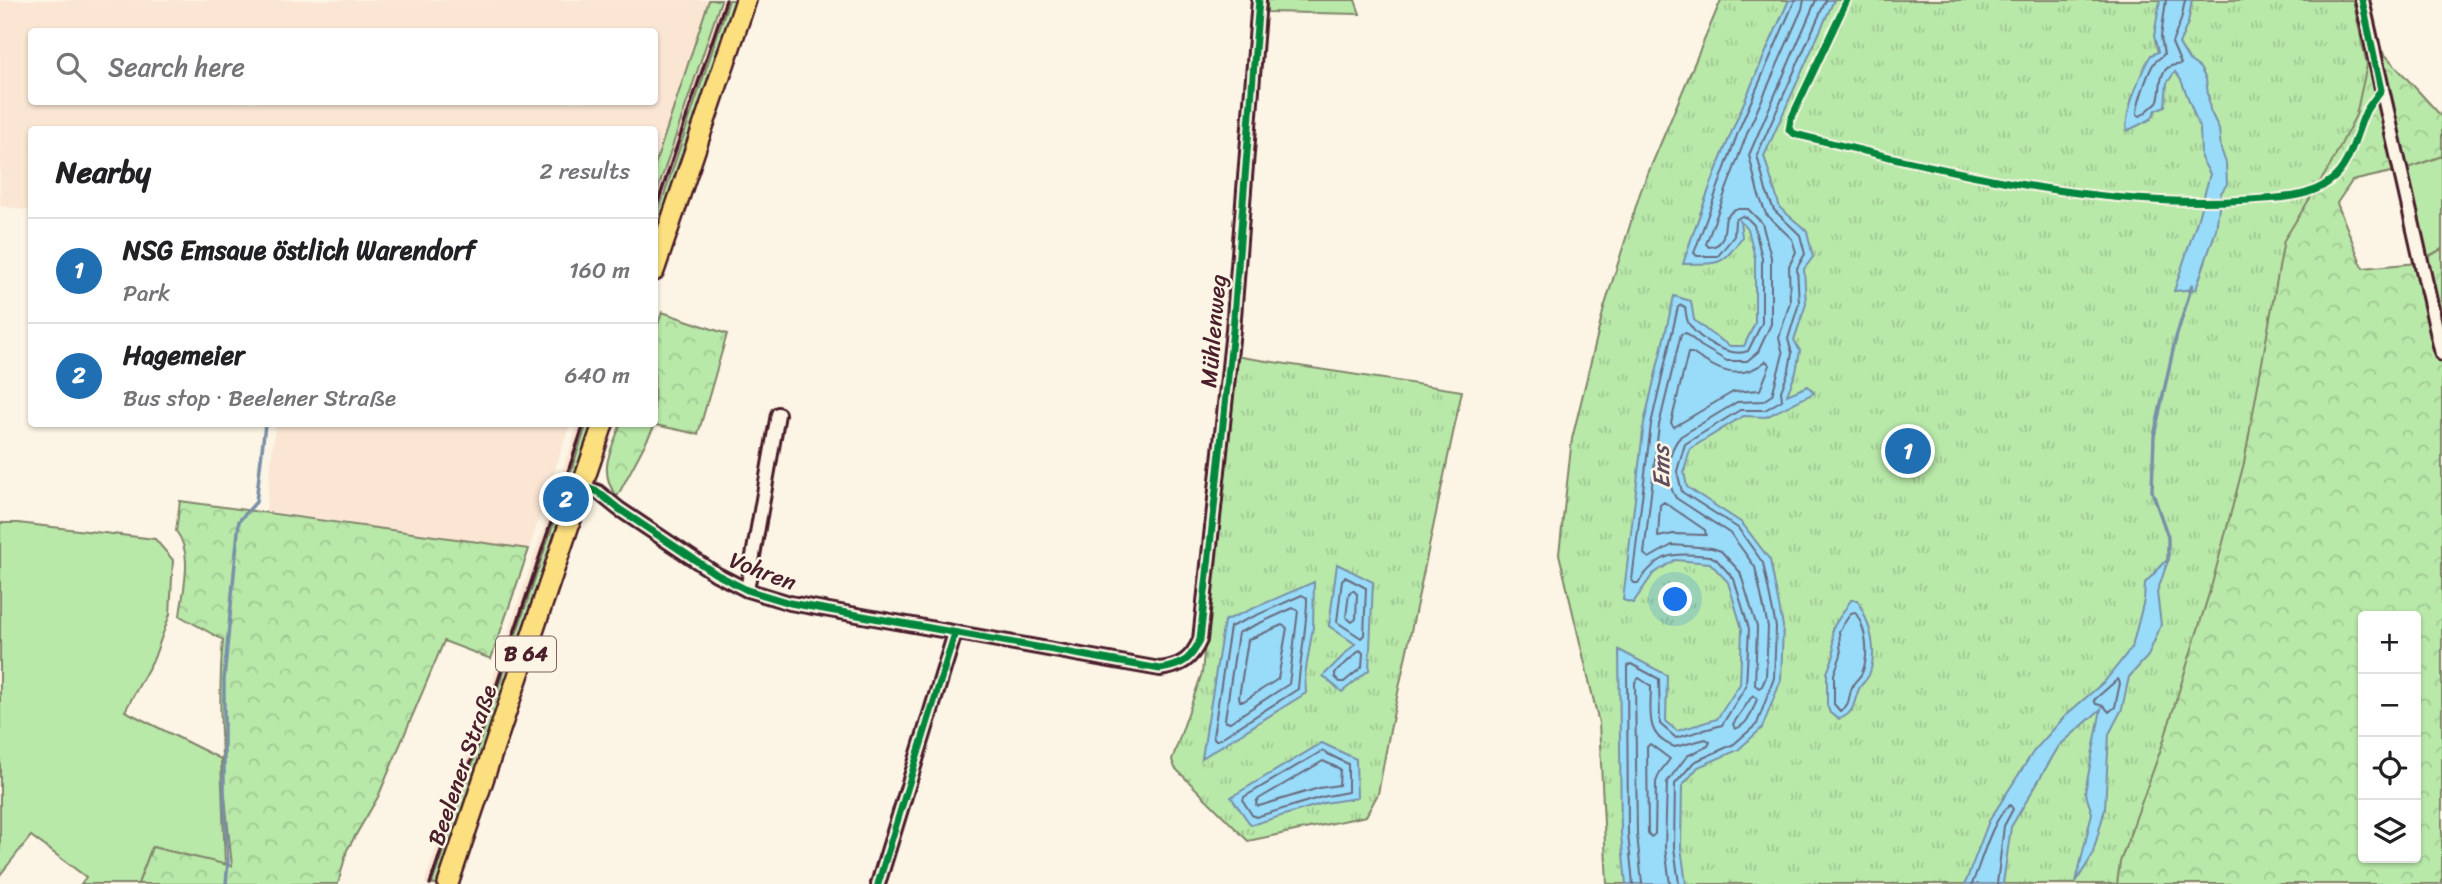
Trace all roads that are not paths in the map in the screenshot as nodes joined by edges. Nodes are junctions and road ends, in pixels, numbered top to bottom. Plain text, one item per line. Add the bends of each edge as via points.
1 (746, 0) edge
2 (1259, 0) edge
3 (2362, 0) edge
4 (658, 259) edge
5 (2442, 354) edge
6 (778, 414) dead end
7 (602, 427) edge
8 (582, 486) junction
9 (747, 590) junction
10 (955, 633) junction
11 (1187, 661) joint
12 (448, 884) edge
13 (878, 884) edge

1 - 4 main road
2 - 11 street, Mühlenweg via 1233,330 1200,640
3 - 5 street
6 - 9 street, Vohren
7 - 8 main road, Beelener Straße / B 64
8 - 9 street, Vohren
8 - 12 main road, Beelener Straße / B 64
9 - 10 street, Vohren via 790,603
10 - 11 street, Vohren via 1160,669
10 - 13 street

